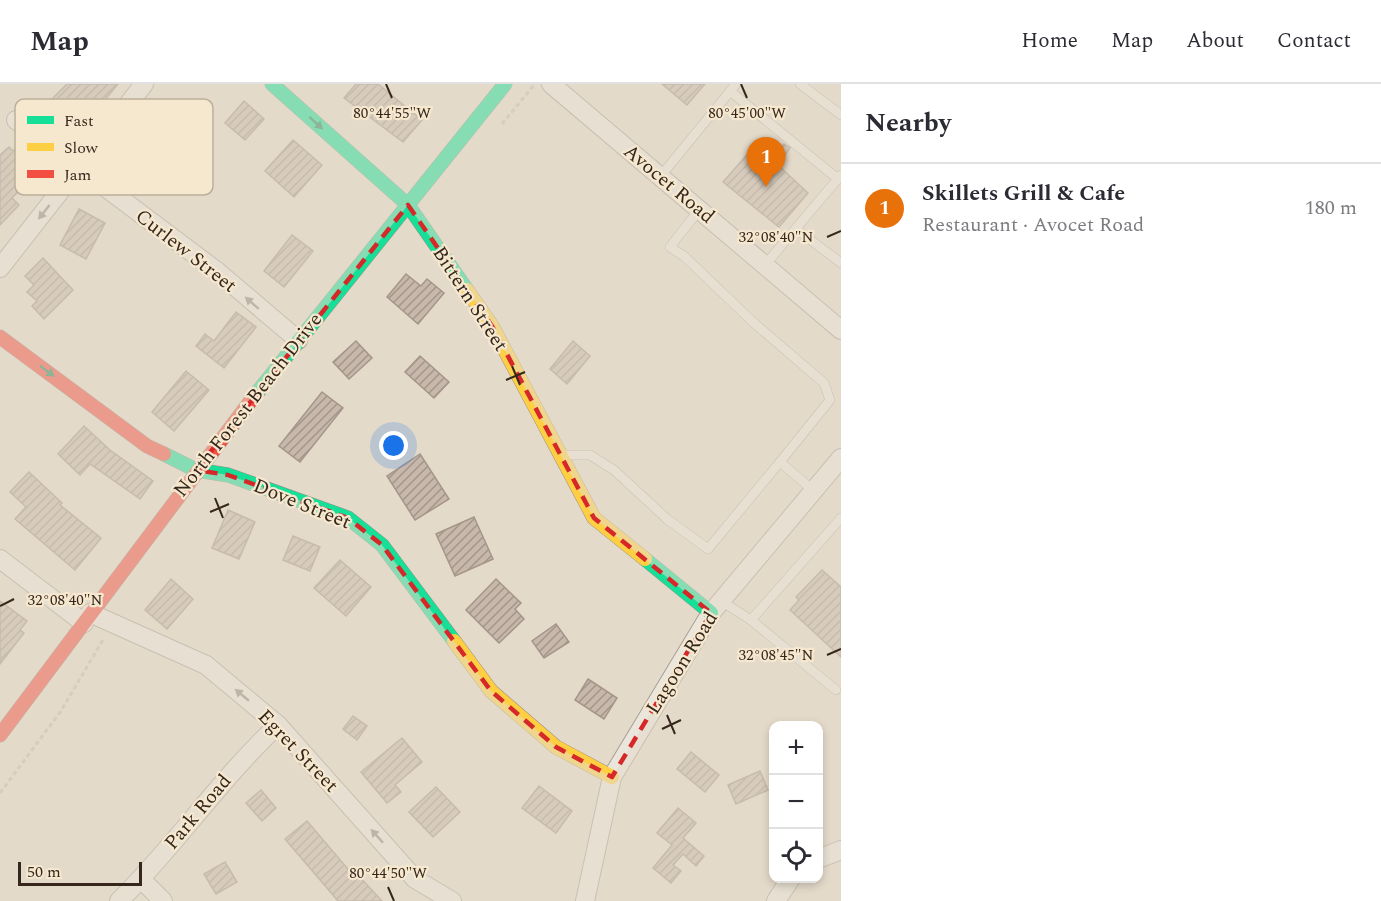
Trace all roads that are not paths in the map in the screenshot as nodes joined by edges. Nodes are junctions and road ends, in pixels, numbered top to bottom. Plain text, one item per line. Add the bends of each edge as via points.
1 (144, 84) edge
2 (272, 84) edge
3 (505, 84) edge
4 (551, 84) edge
5 (800, 84) edge
6 (733, 87) edge
7 (133, 99) edge
8 (841, 115) edge
9 (660, 177) junction
10 (839, 177) edge
11 (59, 195) edge
12 (115, 195) edge
13 (408, 205) junction
14 (699, 210) junction
15 (796, 229) junction
16 (841, 263) edge
17 (765, 265) junction
18 (0, 268) edge
19 (841, 330) edge
20 (0, 336) edge
21 (297, 340) junction
22 (561, 455) junction
23 (841, 458) edge
24 (780, 462) junction
25 (196, 470) junction
26 (814, 491) junction
27 (841, 518) edge
28 (0, 559) edge
29 (716, 607) junction
30 (87, 618) junction
31 (751, 620) junction
32 (836, 690) dead end
33 (278, 725) junction
34 (0, 735) edge
35 (612, 777) junction
36 (841, 850) edge
37 (823, 857) edge
38 (141, 879) junction
39 (787, 883) edge
40 (119, 901) edge
41 (163, 901) edge
42 (452, 901) edge
43 (585, 901) edge
44 (776, 901) edge

1 - 7 street
2 -> 13 street, Bittern Street
3 - 13 street, North Forest Beach Drive
4 - 9 street, Avocet Road
5 - 8 lane
6 - 9 lane
6 - 10 lane
9 - 14 street, Avocet Road
10 - 15 lane
11 -> 18 street
21 -> 12 street, Curlew Street via 218,272
13 - 21 street, North Forest Beach Drive
13 - 22 street, Bittern Street via 492,326
14 - 17 street, Avocet Road
14 - 24 lane via 670,247 824,383 830,400
15 - 16 lane
15 - 17 lane
17 - 19 street, Avocet Road
20 -> 25 street, Dove Street via 147,447
21 - 25 street, North Forest Beach Drive
22 - 24 lane via 590,455 606,465 708,549
22 - 29 street, Bittern Street via 594,518
23 - 26 street, Lagoon Road
24 - 26 lane
25 - 30 street, North Forest Beach Drive
25 - 35 street, Dove Street via 228,475 348,518 382,545 491,691 556,747
26 - 29 street, Lagoon Road
27 - 31 lane
28 - 30 street, Egret Street
29 - 31 lane
29 - 35 street, Lagoon Road
33 -> 30 street, Egret Street via 206,665 112,624
30 - 34 street, North Forest Beach Drive
31 - 32 lane
33 - 38 street, Park Road via 248,753
42 -> 33 street, Egret Street via 415,879
35 - 43 street, Lagoon Road
36 - 37 street
38 - 40 street, Park Road
38 - 41 street
39 - 44 street

